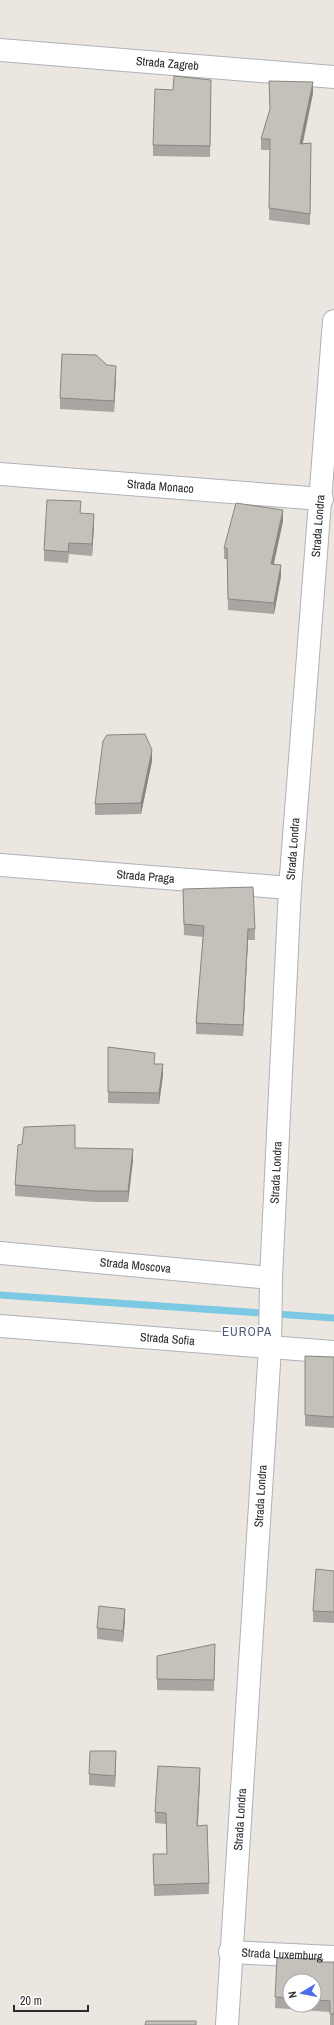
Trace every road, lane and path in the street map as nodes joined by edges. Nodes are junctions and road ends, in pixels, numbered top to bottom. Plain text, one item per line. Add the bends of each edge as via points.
1 (0, 50) edge
2 (334, 78) edge
3 (334, 321) edge
4 (0, 474) edge
5 (322, 499) junction
6 (0, 865) edge
7 (290, 888) junction
8 (0, 1254) edge
9 (271, 1289) junction
10 (0, 1326) edge
11 (270, 1339) junction
12 (334, 1352) edge
13 (230, 1952) junction
14 (334, 1956) edge
15 (227, 2025) edge

1 - 2 street, Strada Zagreb
3 - 5 street, Strada Londra
4 - 5 street, Strada Monaco
5 - 7 street, Strada Londra
6 - 7 street, Strada Praga
7 - 9 street, Strada Londra
8 - 9 street, Strada Moscova
9 - 11 street, Strada Londra
10 - 11 street, Strada Sofia
11 - 12 street, Strada Sofia
11 - 13 street, Strada Londra
13 - 14 street, Strada Luxemburg
13 - 15 street, Strada Londra

